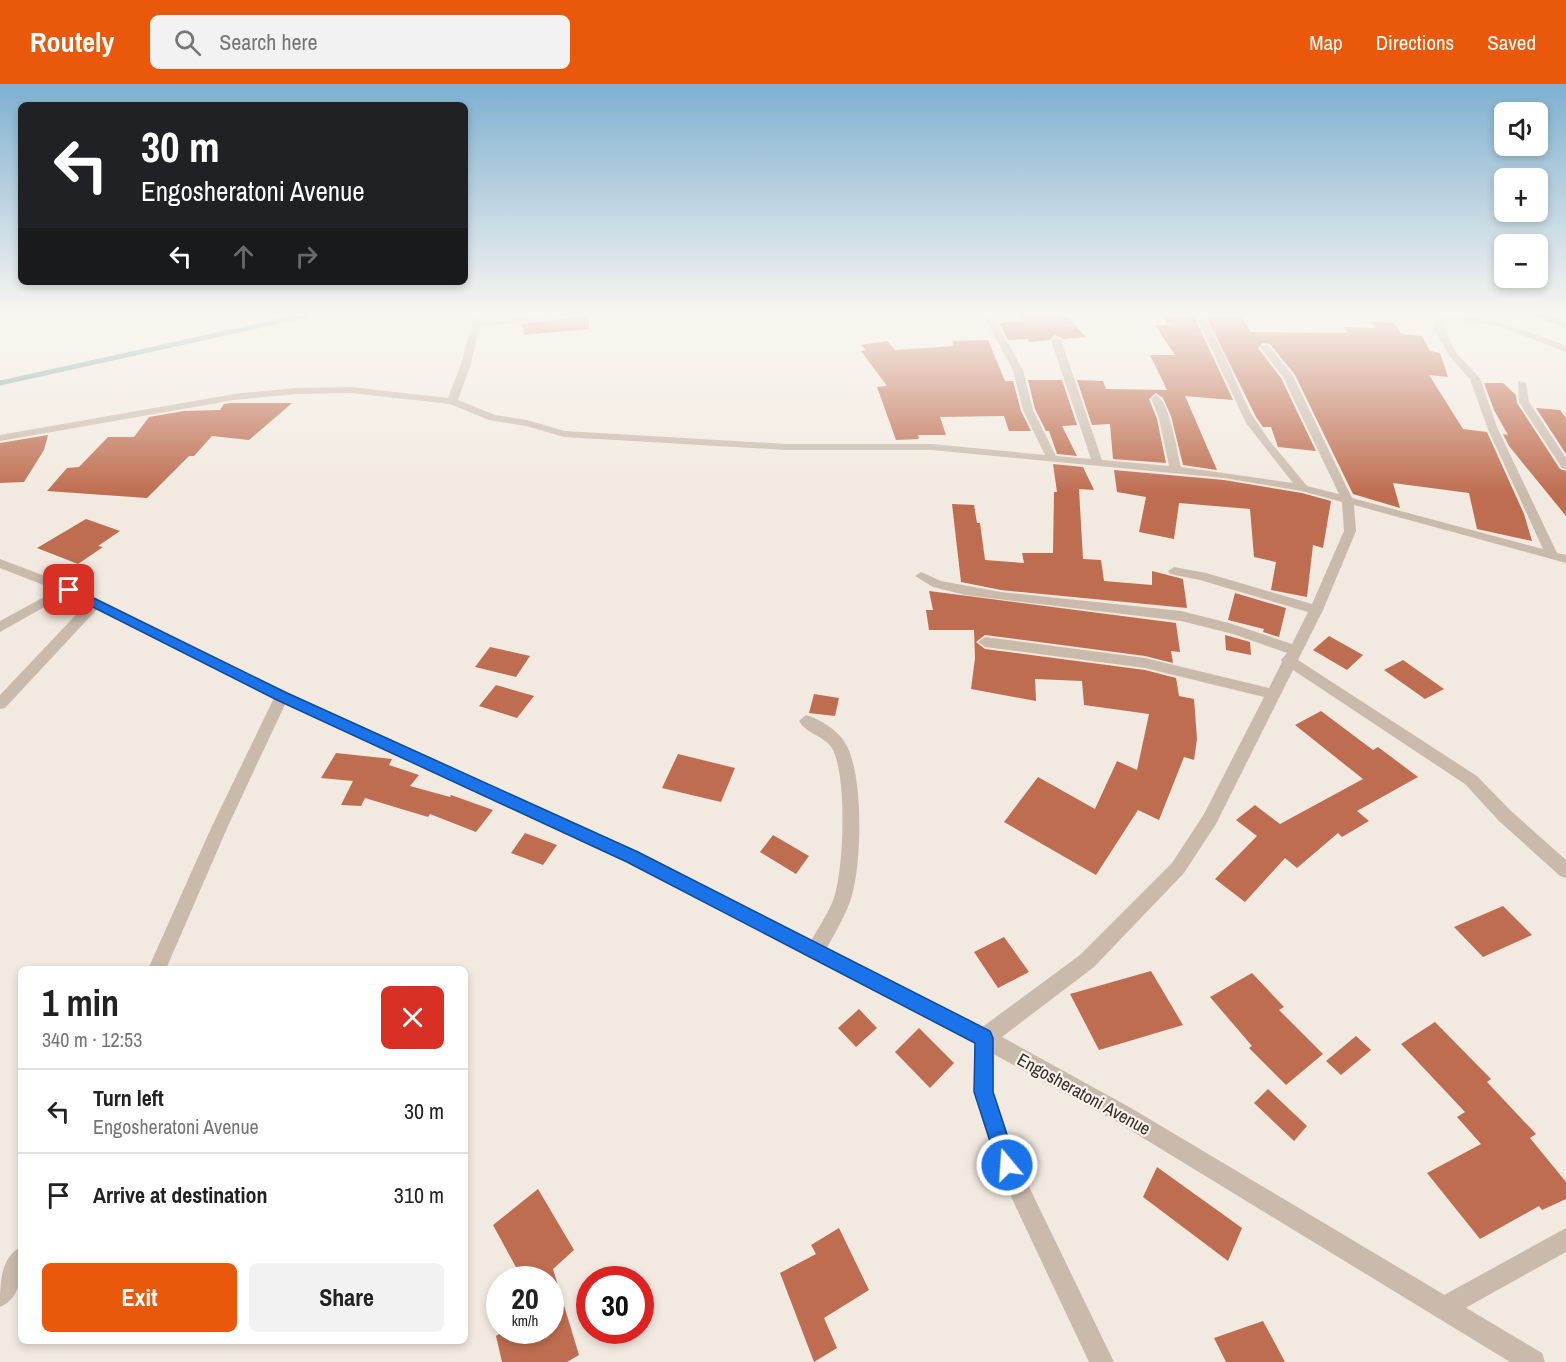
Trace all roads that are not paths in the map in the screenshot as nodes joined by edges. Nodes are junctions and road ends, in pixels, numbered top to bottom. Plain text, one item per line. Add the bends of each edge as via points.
1 (462, 375) edge
2 (1019, 375) edge
3 (1068, 375) edge
4 (1230, 375) edge
5 (1287, 375) edge
6 (1471, 375) edge
7 (1521, 383) dead end
8 (1156, 398) dead end
9 (452, 401) junction
10 (0, 438) edge
11 (1053, 460) junction
12 (1098, 464) junction
13 (1566, 466) edge
14 (1176, 471) junction
15 (1304, 488) junction
16 (1348, 501) junction
17 (1553, 557) junction
18 (1566, 559) edge
19 (0, 563) edge
20 (1174, 571) dead end
21 (921, 576) dead end
22 (66, 589) junction
23 (95, 603) junction
24 (1316, 610) junction
25 (0, 627) edge
26 (985, 642) dead end
27 (1291, 655) junction
28 (1272, 694) junction
29 (282, 696) junction
30 (0, 705) edge
31 (806, 721) dead end
32 (1566, 871) edge
33 (815, 951) junction
34 (158, 966) edge
35 (984, 1038) junction
36 (1566, 1239) edge
37 (18, 1264) edge
38 (0, 1295) edge
39 (1443, 1308) junction
40 (1102, 1362) edge
41 (1533, 1362) edge

1 - 9 street
2 - 11 street via 1028,410
3 - 12 street
4 - 15 street via 1246,414 1276,459
5 - 16 street
6 - 17 street
7 - 13 street via 1524,402
8 - 14 street
9 - 10 street via 351,390 296,391 195,403
9 - 11 street via 493,418 564,434 786,447 894,445
11 - 12 street
12 - 14 street
14 - 15 street
15 - 16 street
16 - 17 street
16 - 24 street via 1350,531
17 - 18 street
19 - 22 street, Engosheratoni Avenue
20 - 24 street
21 - 27 street via 927,582 960,590 1197,619
22 - 23 street, Engosheratoni Avenue
22 - 25 street
23 - 29 street, Engosheratoni Avenue
23 - 30 street
24 - 27 street
26 - 28 street via 1145,663
27 - 28 street
27 - 32 street via 1471,780
28 - 35 street via 1210,819 1178,868 1087,961
29 - 33 street, Engosheratoni Avenue via 632,857
29 - 34 street via 215,835
31 - 33 street via 840,747 847,766 850,797 844,896
33 - 35 street, Engosheratoni Avenue
35 - 39 street, Engosheratoni Avenue via 1124,1115
35 - 40 street via 984,1092 1007,1165
36 - 39 street
37 - 38 street
39 - 41 street, Engosheratoni Avenue

